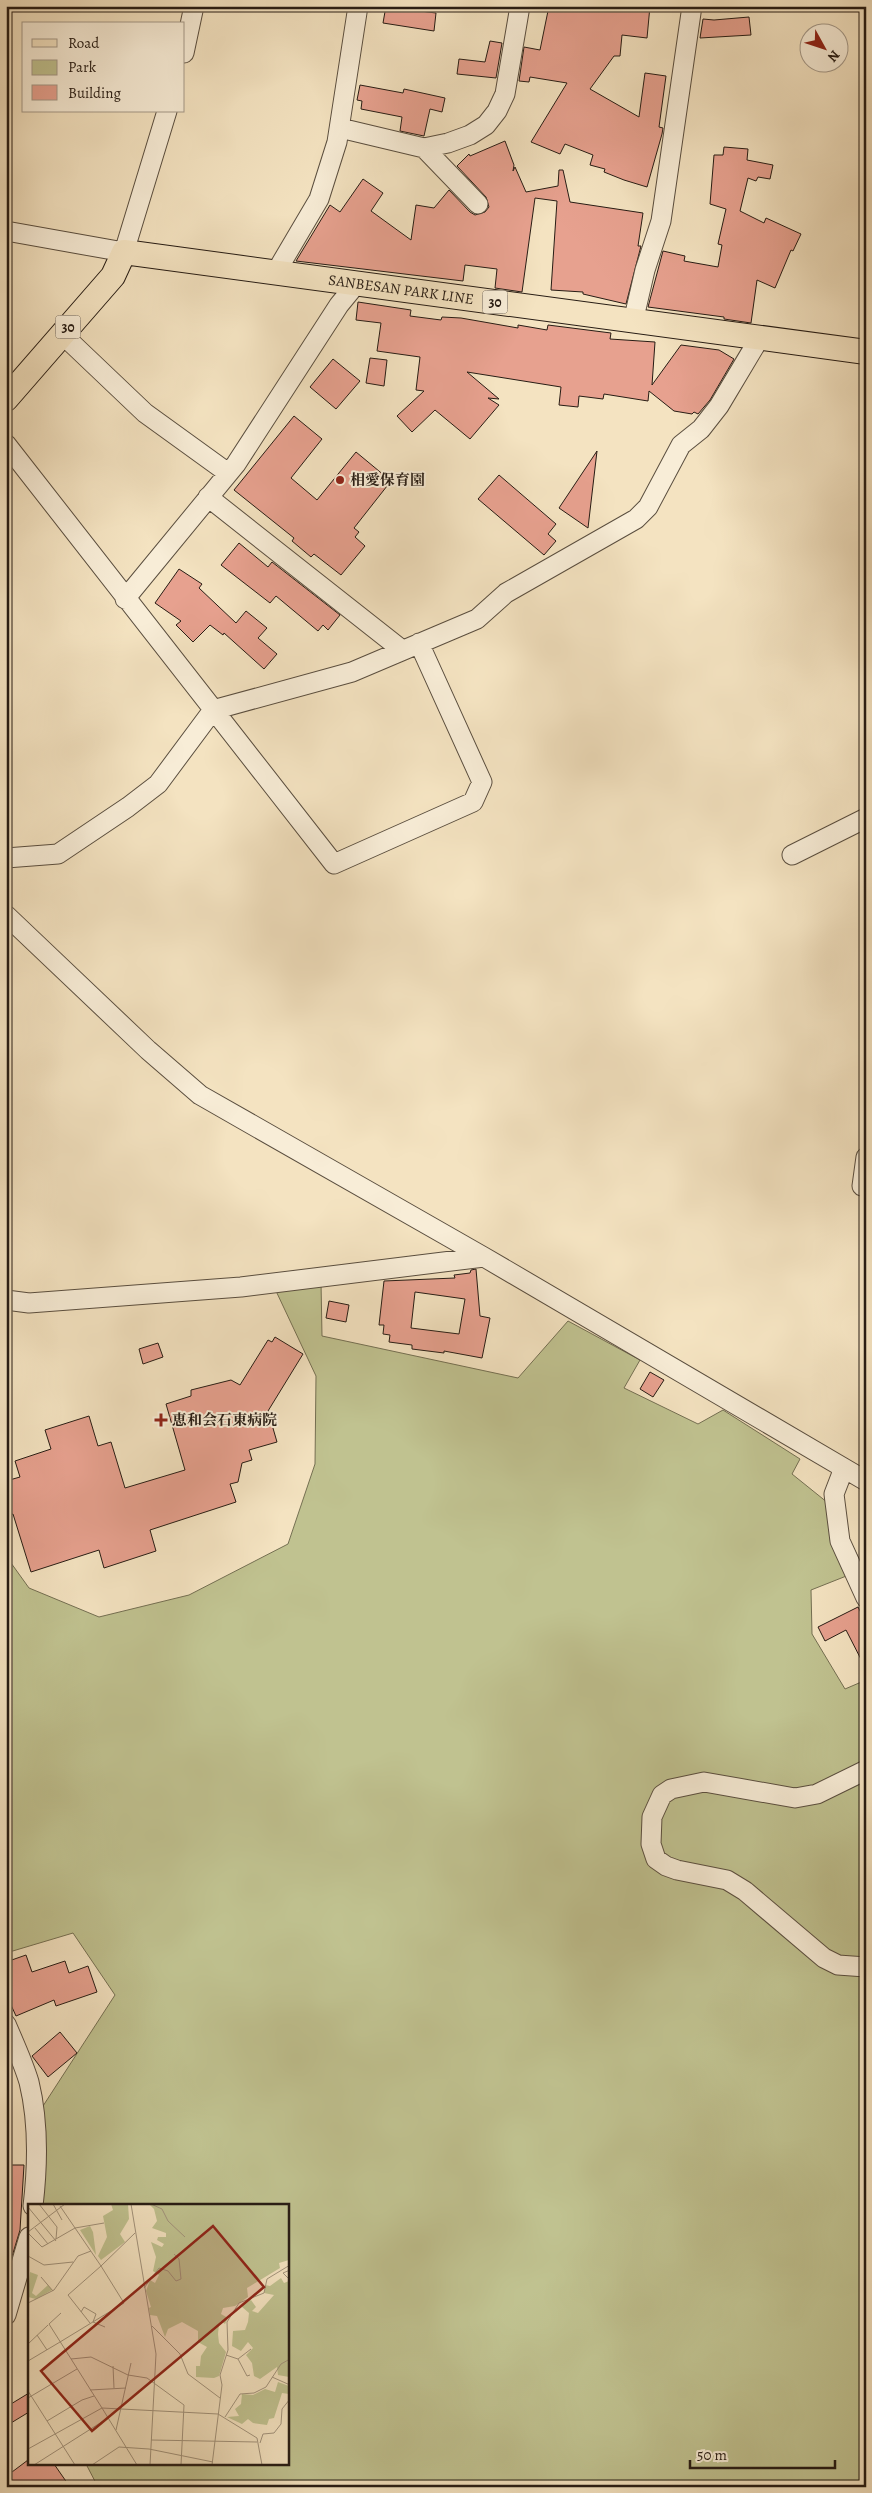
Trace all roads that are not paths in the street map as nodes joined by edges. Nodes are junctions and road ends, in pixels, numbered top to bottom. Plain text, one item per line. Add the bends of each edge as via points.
1 (194, 6) edge
2 (358, 6) edge
3 (520, 6) edge
4 (692, 6) edge
5 (185, 48) edge
6 (167, 112) edge
7 (340, 128) junction
8 (424, 148) junction
9 (478, 204) dead end
10 (6, 231) edge
11 (124, 252) junction
12 (276, 272) junction
13 (357, 283) junction
14 (633, 322) junction
15 (62, 334) junction
16 (759, 339) junction
17 (866, 352) edge
18 (6, 399) edge
19 (6, 444) edge
20 (228, 473) junction
21 (208, 496) junction
22 (125, 599) junction
23 (419, 643) junction
24 (402, 650) junction
25 (212, 710) junction
26 (866, 818) edge
27 (792, 855) dead end
28 (6, 858) edge
29 (6, 915) edge
30 (866, 1157) edge
31 (866, 1187) edge
32 (484, 1257) junction
33 (6, 1300) edge
34 (844, 1468) junction
35 (866, 1481) edge
36 (866, 1598) edge
37 (866, 1770) edge
38 (866, 1967) edge
39 (6, 2024) edge
40 (33, 2204) edge
41 (28, 2240) edge
42 (6, 2315) edge

1 - 5 street
2 - 7 street
3 - 8 street via 505,94 497,110 486,125 470,135
4 - 14 street via 660,221
6 - 11 street
7 - 8 street
7 - 12 street via 319,199
8 - 9 street
10 - 11 street
11 - 12 main road, SANBESAN PARK LINE / 30
11 - 15 main road, 30 via 113,276
12 - 13 main road, SANBESAN PARK LINE / 30
13 - 14 main road, SANBESAN PARK LINE / 30
13 - 20 street via 339,304
14 - 16 main road, SANBESAN PARK LINE / 30
15 - 18 main road, 30
15 - 20 street via 145,413
16 - 17 main road, SANBESAN PARK LINE / 30
16 - 23 street via 719,406 701,429 681,445 648,507 636,519 506,593 477,619
19 - 22 street
20 - 21 street
21 - 22 street
21 - 24 street
22 - 25 street
23 - 24 street
23 - 25 street via 482,782 473,802 334,864
24 - 25 street via 352,672
25 - 28 street via 158,784 128,807 58,854
26 - 27 street
29 - 32 street via 200,1095
30 - 31 street via 862,1186
32 - 33 street via 241,1287 29,1303
32 - 34 street
34 - 35 street
34 - 36 street via 834,1494 840,1541
37 - 38 street via 817,1794 795,1798 704,1782 671,1789 662,1795 652,1816 651,1844 656,1859 666,1866 727,1880 745,1891 824,1958 838,1965
39 - 40 street via 28,2081 36,2120 38,2164
41 - 42 street

